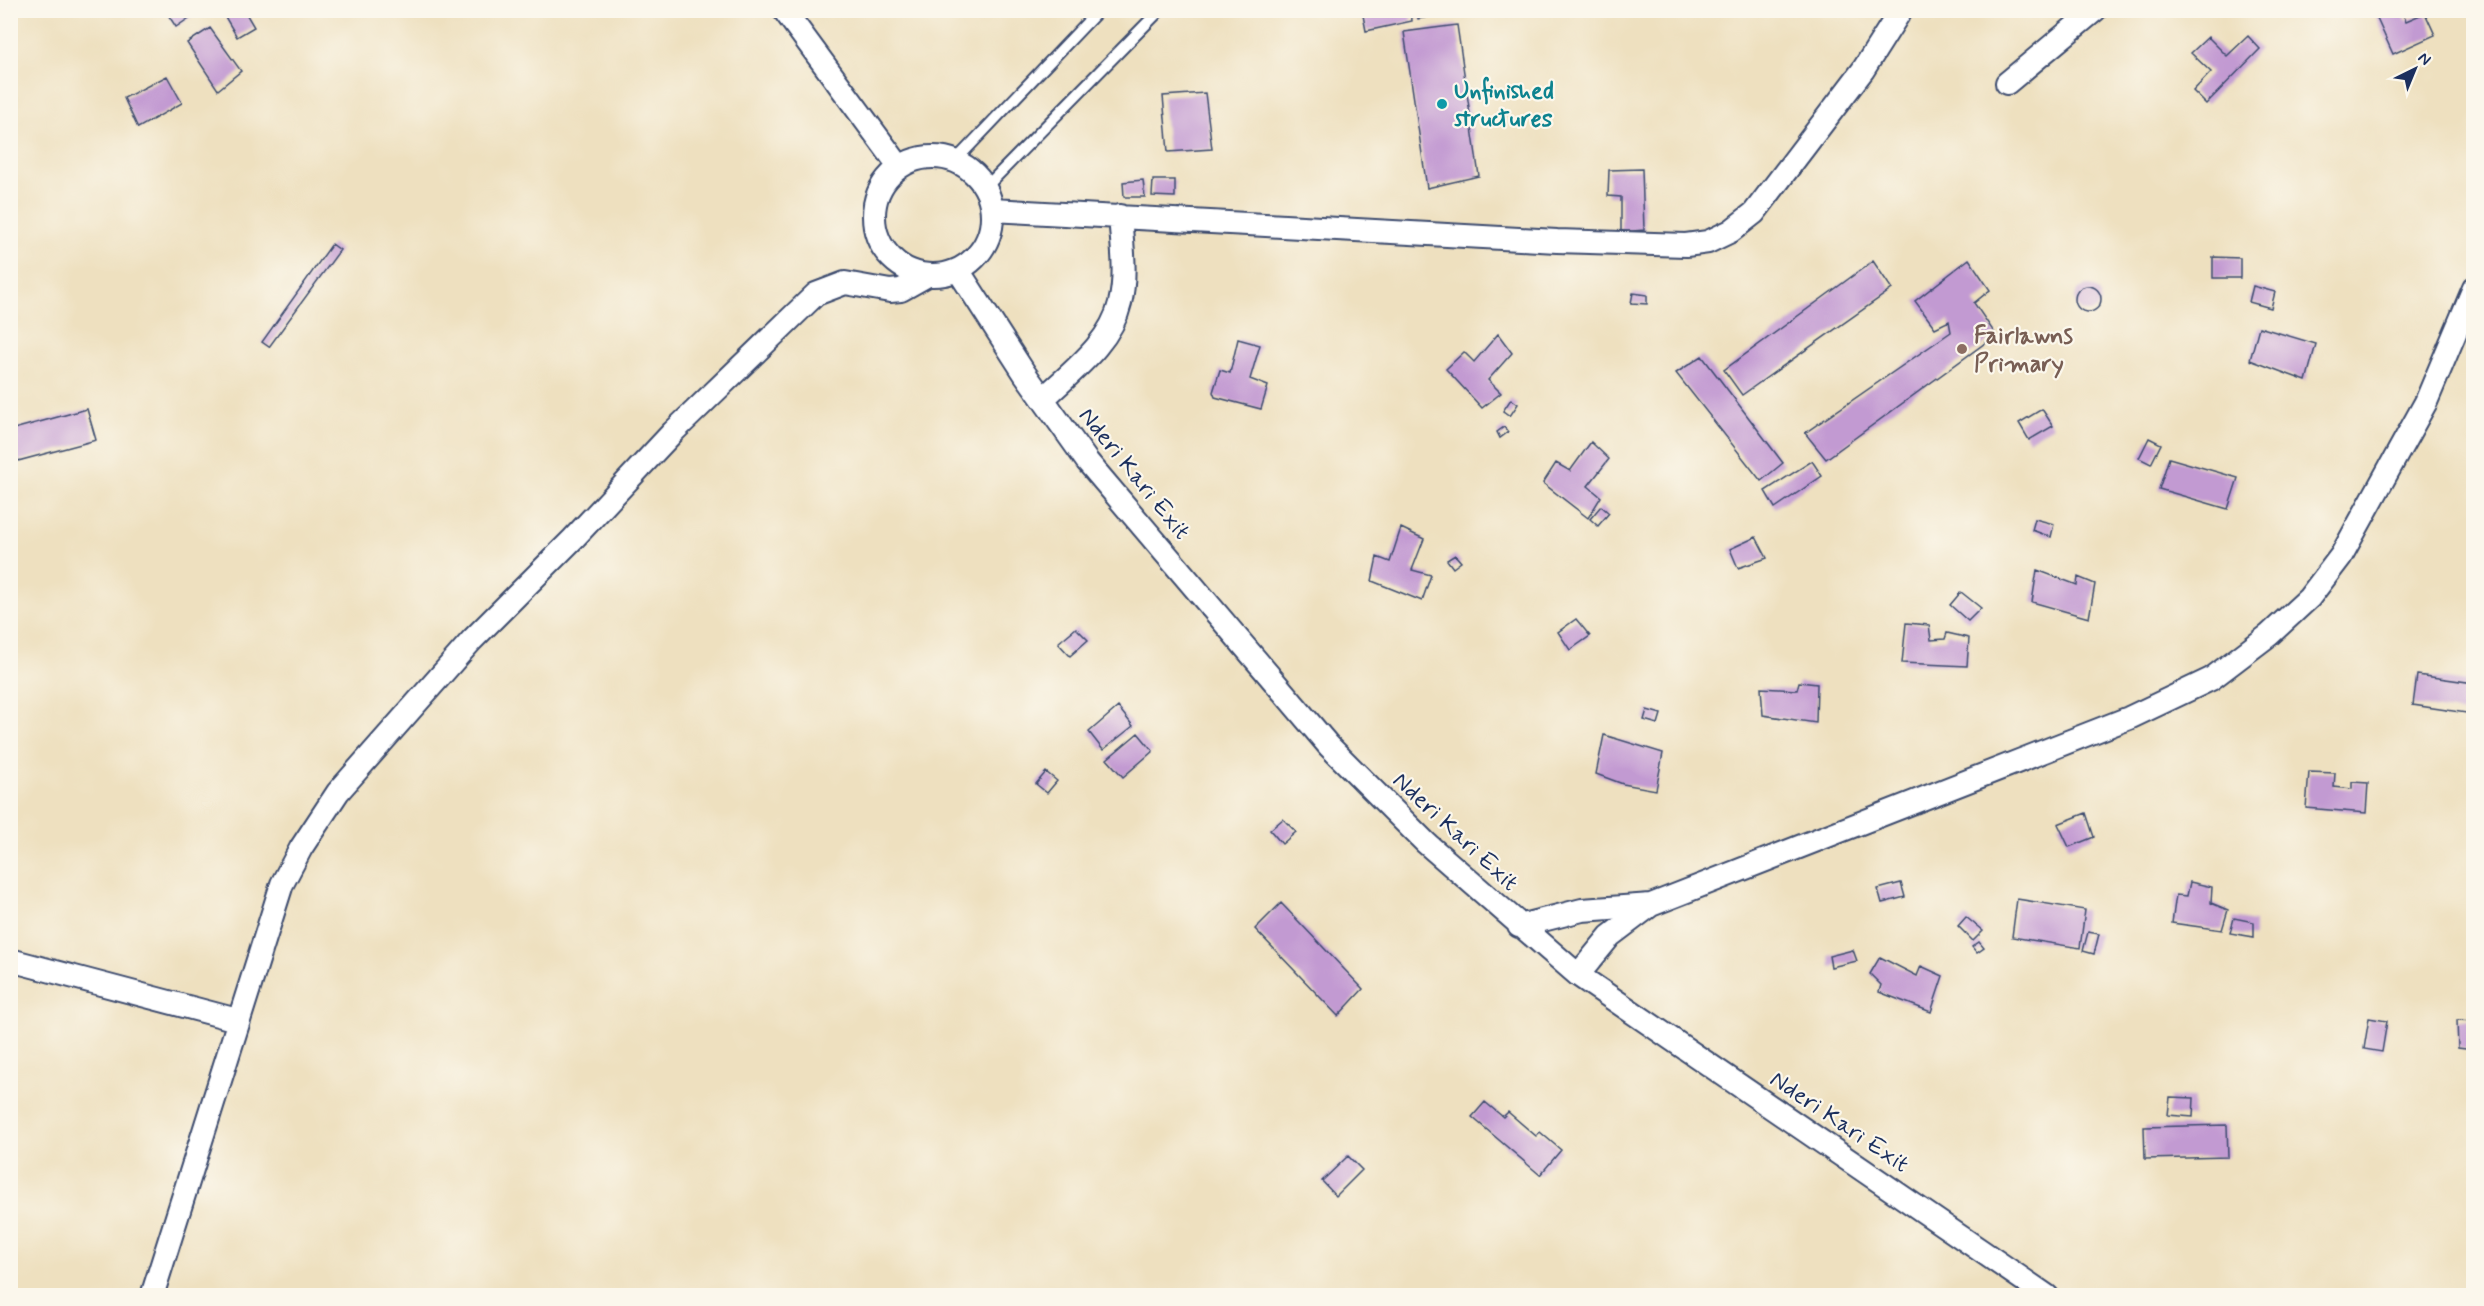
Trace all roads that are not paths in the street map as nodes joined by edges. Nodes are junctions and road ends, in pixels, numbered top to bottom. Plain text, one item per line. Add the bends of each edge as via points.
1 (784, 10) edge
2 (1099, 10) edge
3 (1160, 10) edge
4 (1901, 10) edge
5 (2095, 10) edge
6 (2007, 83) dead end
7 (955, 161) junction
8 (899, 166) junction
9 (985, 188) junction
10 (992, 210) junction
11 (1120, 216) junction
12 (958, 270) junction
13 (926, 276) junction
14 (2474, 288) edge
15 (1043, 399) junction
16 (1651, 905) junction
17 (1519, 926) junction
18 (10, 960) edge
19 (1578, 975) junction
20 (237, 1020) junction
21 (152, 1296) edge
22 (2047, 1296) edge

1 - 8 street
2 - 7 lane
3 - 9 lane
4 - 11 street via 1863,70 1754,213 1708,242 1686,245 1557,241
5 - 6 street
7 - 8 street via 932,157
7 - 9 street via 972,172
8 - 13 street via 879,192 874,211 876,232 899,265
9 - 10 street
10 - 11 street
10 - 12 street via 985,245 974,260
11 - 15 street via 1120,304 1109,330 1091,353
12 - 13 street
12 - 15 street, Nderi Kari Exit
13 - 20 street via 901,290 845,284 816,294 673,432 472,640 338,792 301,848 282,884
14 - 16 street via 2426,402 2341,556 2309,598 2211,680 2129,718
15 - 17 street, Nderi Kari Exit via 1095,471 1329,746 1425,843
16 - 17 street via 1582,910
16 - 19 street via 1610,936
17 - 19 street, Nderi Kari Exit
18 - 20 street
19 - 22 street, Nderi Kari Exit
20 - 21 street

